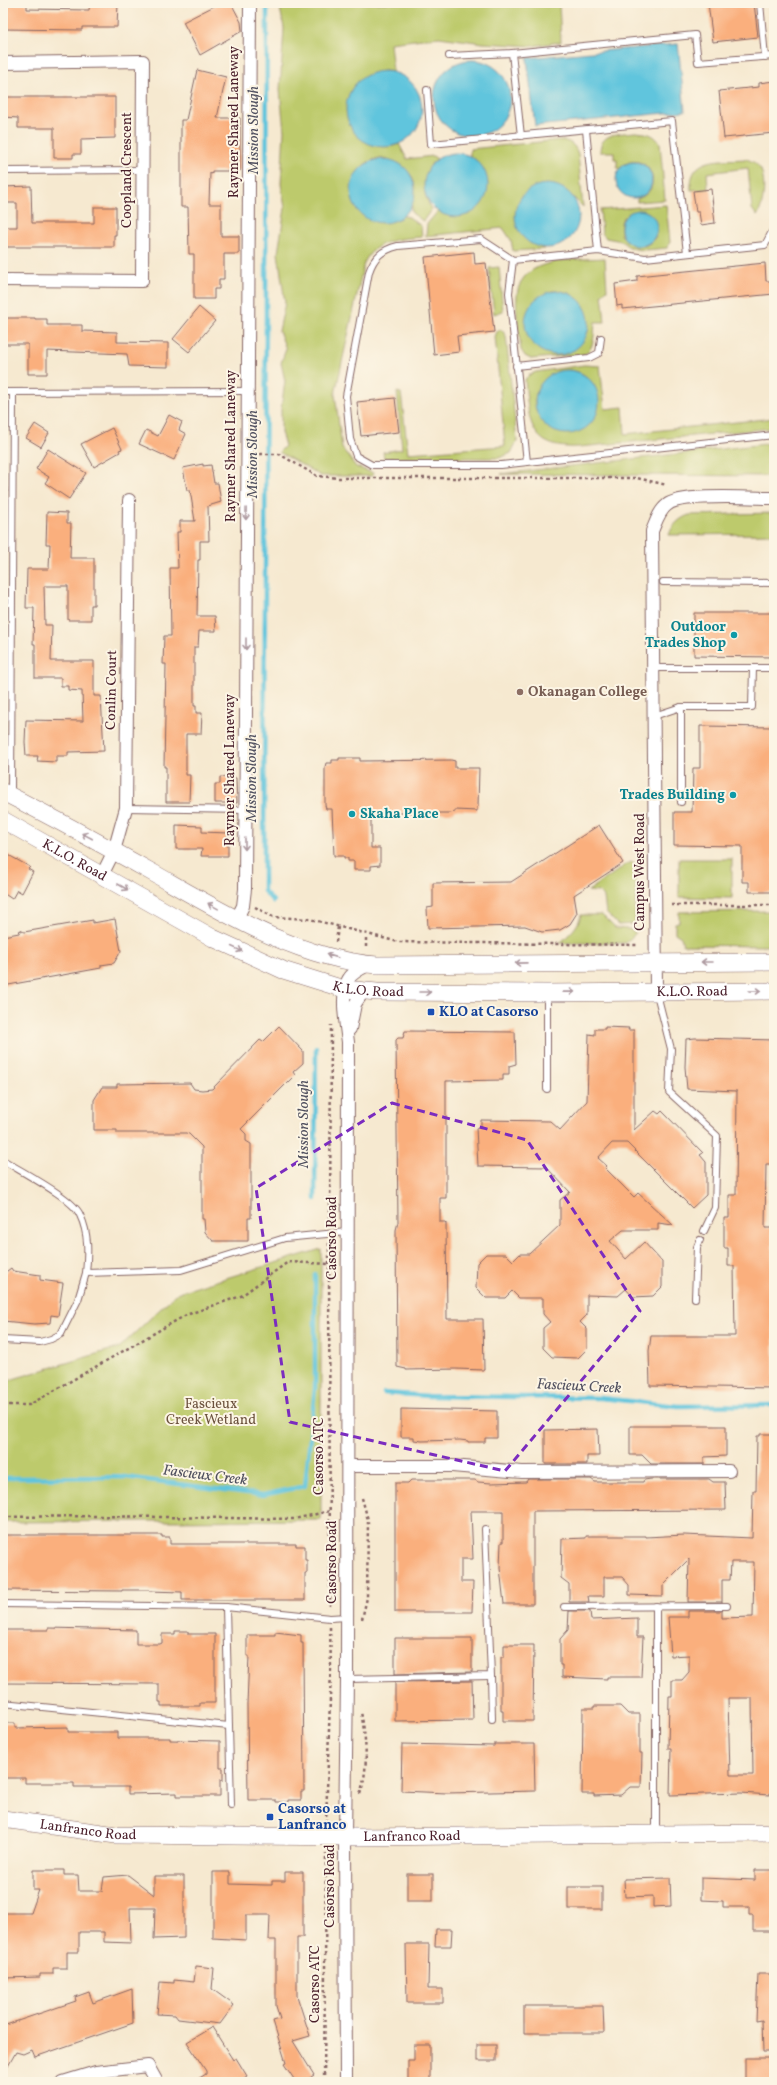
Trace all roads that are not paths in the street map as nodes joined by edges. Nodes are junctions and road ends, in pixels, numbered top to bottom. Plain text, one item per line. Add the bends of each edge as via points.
1 (250, 3) edge
2 (760, 3) edge
3 (512, 53) junction
4 (450, 56) dead end
5 (774, 56) edge
6 (765, 57) junction
7 (3, 63) edge
8 (427, 90) dead end
9 (586, 130) junction
10 (521, 136) junction
11 (3, 170) edge
12 (142, 170) junction
13 (774, 228) edge
14 (598, 251) junction
15 (687, 253) junction
16 (513, 260) junction
17 (3, 280) edge
18 (601, 338) dead end
19 (516, 366) junction
20 (246, 391) junction
21 (3, 392) edge
22 (13, 392) junction
23 (774, 435) edge
24 (527, 462) junction
25 (774, 498) edge
26 (129, 500) dead end
27 (663, 582) dead end
28 (774, 583) edge
29 (653, 668) junction
30 (753, 668) junction
31 (774, 668) edge
32 (680, 707) junction
33 (654, 716) junction
34 (7, 794) edge
35 (680, 802) dead end
36 (126, 808) junction
37 (245, 810) junction
38 (3, 820) edge
39 (114, 851) junction
40 (102, 875) junction
41 (236, 920) junction
42 (655, 962) junction
43 (774, 962) edge
44 (370, 964) junction
45 (344, 989) junction
46 (774, 990) edge
47 (656, 991) junction
48 (363, 992) junction
49 (547, 993) junction
50 (348, 1042) junction
51 (547, 1089) dead end
52 (3, 1160) edge
53 (704, 1230) dead end
54 (347, 1232) junction
55 (700, 1240) dead end
56 (86, 1273) junction
57 (695, 1298) dead end
58 (3, 1340) edge
59 (348, 1466) junction
60 (729, 1471) dead end
61 (485, 1529) dead end
62 (3, 1604) edge
63 (656, 1606) junction
64 (727, 1606) dead end
65 (226, 1607) junction
66 (564, 1607) dead end
67 (347, 1617) junction
68 (491, 1676) junction
69 (347, 1679) junction
70 (3, 1703) edge
71 (492, 1719) dead end
72 (229, 1726) junction
73 (231, 1805) dead end
74 (3, 1819) edge
75 (774, 1833) edge
76 (656, 1834) junction
77 (345, 1837) junction
78 (63, 2082) edge
79 (157, 2082) edge
80 (346, 2082) edge

1 - 20 street, Raymer Shared Laneway
2 - 6 lane
3 - 4 lane
3 - 6 lane via 695,35 698,62
3 - 10 lane
5 - 6 lane
7 - 12 street, Coopland Crescent via 143,61
8 - 10 lane via 431,144
9 - 10 lane
9 - 14 lane
9 - 15 lane via 672,121
11 - 12 lane
12 - 17 street, Coopland Crescent via 142,281
13 - 15 lane via 765,245
14 - 15 lane via 645,258
14 - 16 lane
16 - 19 lane via 509,293
16 - 24 lane via 481,239 398,246 387,248 378,254 369,272 346,396 350,439 356,456 372,465 501,465
18 - 19 lane via 599,352 589,358
19 - 24 lane
20 - 22 lane
20 -> 37 street, Raymer Shared Laneway
21 - 22 lane
22 - 34 lane
23 - 24 lane
25 - 29 street, Campus West Road via 683,499 666,505 658,514 652,532
26 - 36 street, Conlin Court
27 - 28 lane
29 - 30 lane
29 - 33 street, Campus West Road
30 - 31 lane
30 - 32 lane via 752,707
32 - 33 lane
32 - 35 lane
33 - 42 street, Campus West Road
39 -> 34 main road, K.L.O. Road
36 - 37 lane
36 - 39 street, Conlin Court
37 -> 41 street, Raymer Shared Laneway via 245,889 243,906
38 - 40 main road, K.L.O. Road
39 - 40 street, Conlin Court
41 -> 39 main road, K.L.O. Road
40 -> 45 main road, K.L.O. Road via 213,938 282,970
44 -> 41 main road, K.L.O. Road via 294,946
43 -> 42 main road, K.L.O. Road
42 -> 44 main road, K.L.O. Road
42 - 47 street, Campus West Road
44 - 45 street via 348,979
45 - 48 main road, K.L.O. Road
45 - 50 street, Casorso Road
47 -> 46 main road, K.L.O. Road
49 -> 47 main road, K.L.O. Road
47 - 53 lane via 671,1049 669,1092 717,1136 715,1208
48 -> 49 main road, K.L.O. Road
48 - 50 street, Casorso Road via 355,1004
49 - 51 lane
50 - 54 street, Casorso Road
52 - 56 lane via 60,1194 80,1214 89,1247
54 - 56 lane via 285,1238 181,1270
54 - 59 street, Casorso Road
55 - 57 lane
56 - 58 lane via 78,1300 61,1334 40,1342
59 - 60 street via 452,1466 522,1472
59 - 67 street, Casorso Road
61 - 68 lane
62 - 65 lane
63 - 64 lane
63 - 66 lane
63 - 76 lane
65 - 67 lane via 330,1618
65 - 72 lane
67 - 69 street, Casorso Road
68 - 69 lane
68 - 71 lane
69 - 77 street, Casorso Road
70 - 72 lane
72 - 73 lane
74 - 77 main road, Lanfranco Road via 116,1835
75 - 76 main road, Lanfranco Road
76 - 77 main road, Lanfranco Road
77 - 80 street, Casorso Road
78 - 79 street via 96,2072 148,2066

